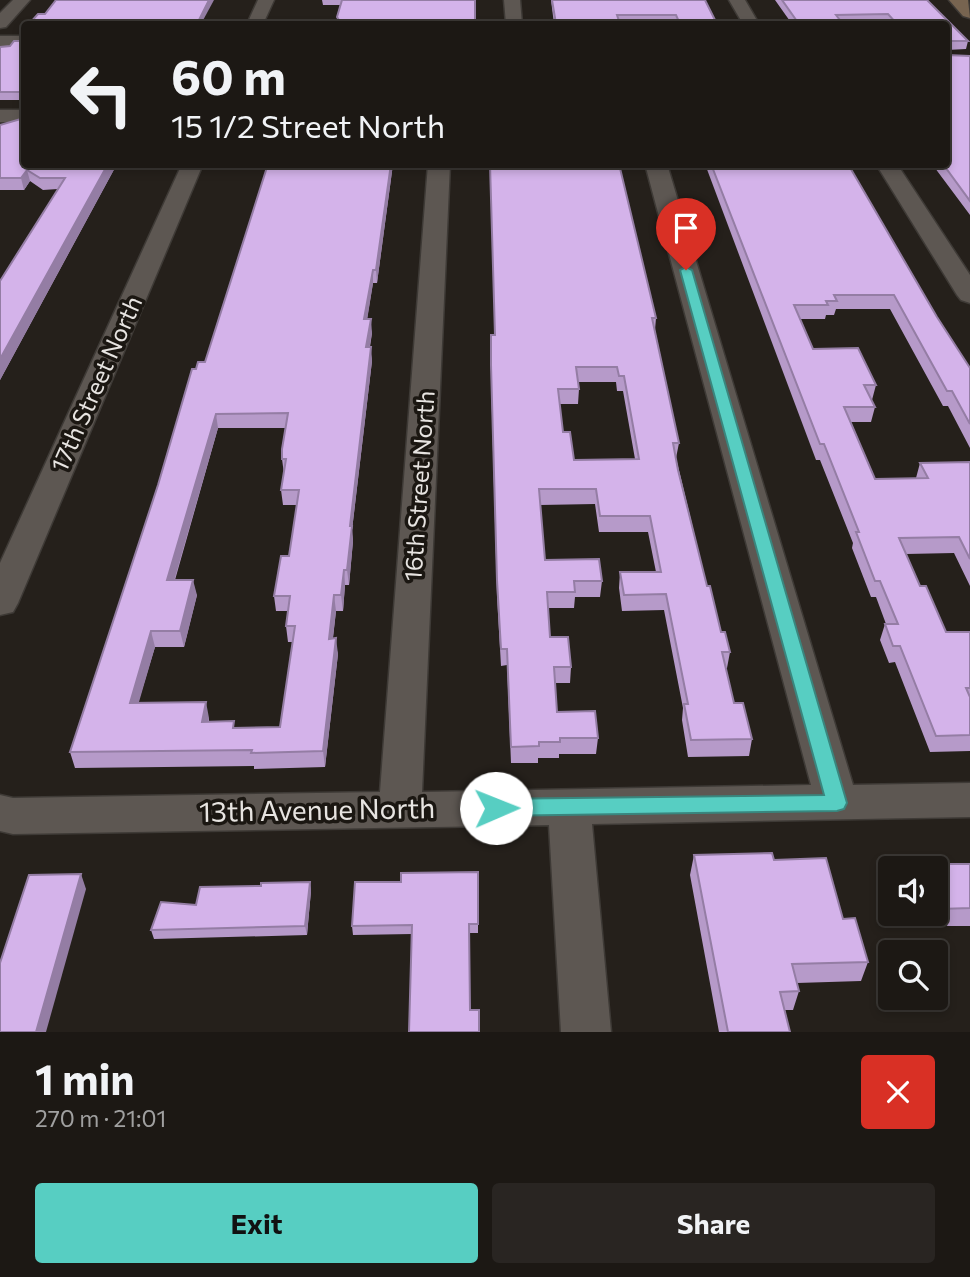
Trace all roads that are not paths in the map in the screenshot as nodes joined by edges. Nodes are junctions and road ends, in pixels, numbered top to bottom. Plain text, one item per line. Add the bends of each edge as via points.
1 (22, 0) edge
2 (266, 0) edge
3 (512, 0) edge
4 (737, 0) edge
5 (958, 0) edge
6 (970, 12) edge
7 (256, 21) edge
8 (514, 21) edge
9 (749, 21) edge
10 (0, 23) edge
11 (0, 41) edge
12 (21, 41) edge
13 (0, 116) edge
14 (21, 116) edge
15 (192, 168) edge
16 (439, 168) edge
17 (657, 168) edge
18 (889, 168) edge
19 (970, 295) edge
20 (0, 603) edge
21 (970, 800) edge
22 (837, 803) junction
23 (569, 807) junction
24 (400, 808) junction
25 (0, 813) edge
26 (586, 1032) edge

1 - 10 street
2 - 7 street
3 - 8 street
4 - 9 street
5 - 6 street
11 - 12 street
13 - 14 street
15 - 20 street, 17th Street North
16 - 24 street, 16th Street North
17 - 22 street
18 - 19 street
21 - 22 street, 13th Avenue North
22 - 23 street, 13th Avenue North
23 - 24 street, 13th Avenue North
23 - 26 street
24 - 25 street, 13th Avenue North

